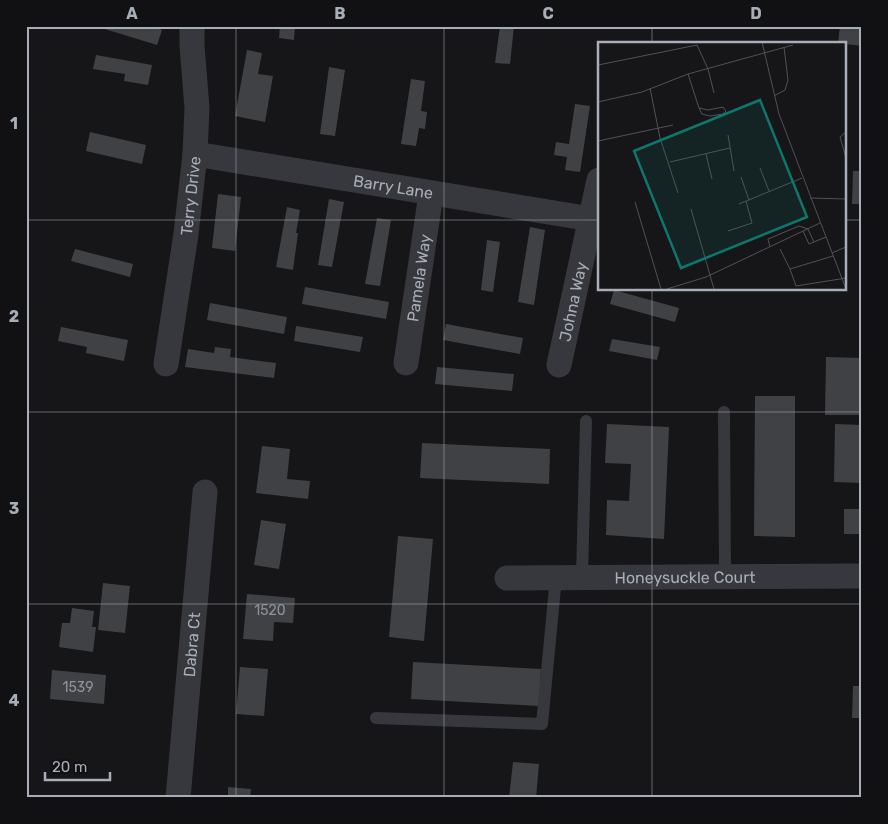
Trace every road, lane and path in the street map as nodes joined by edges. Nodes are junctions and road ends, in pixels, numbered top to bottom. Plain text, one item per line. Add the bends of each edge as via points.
1 (192, 26) edge
2 (195, 154) junction
3 (598, 185) edge
4 (431, 194) junction
5 (591, 220) junction
6 (406, 363) dead end
7 (166, 364) dead end
8 (559, 365) dead end
9 (724, 412) dead end
10 (586, 421) dead end
11 (205, 492) dead end
12 (862, 576) edge
13 (725, 577) junction
14 (507, 578) dead end
15 (556, 578) junction
16 (582, 578) junction
17 (376, 718) dead end
18 (178, 798) edge

1 - 2 street, Terry Drive via 198,108
2 - 4 street, Barry Lane
2 - 7 street, Terry Drive
3 - 5 street, Johna Way
4 - 5 street, Barry Lane
4 - 6 street, Pamela Way
5 - 8 street, Johna Way
9 - 13 lane
10 - 16 lane
11 - 18 street, Dabra Ct
12 - 13 street, Honeysuckle Court
13 - 16 street, Honeysuckle Court
14 - 15 street, Honeysuckle Court
15 - 16 street, Honeysuckle Court
15 - 17 lane via 542,724

